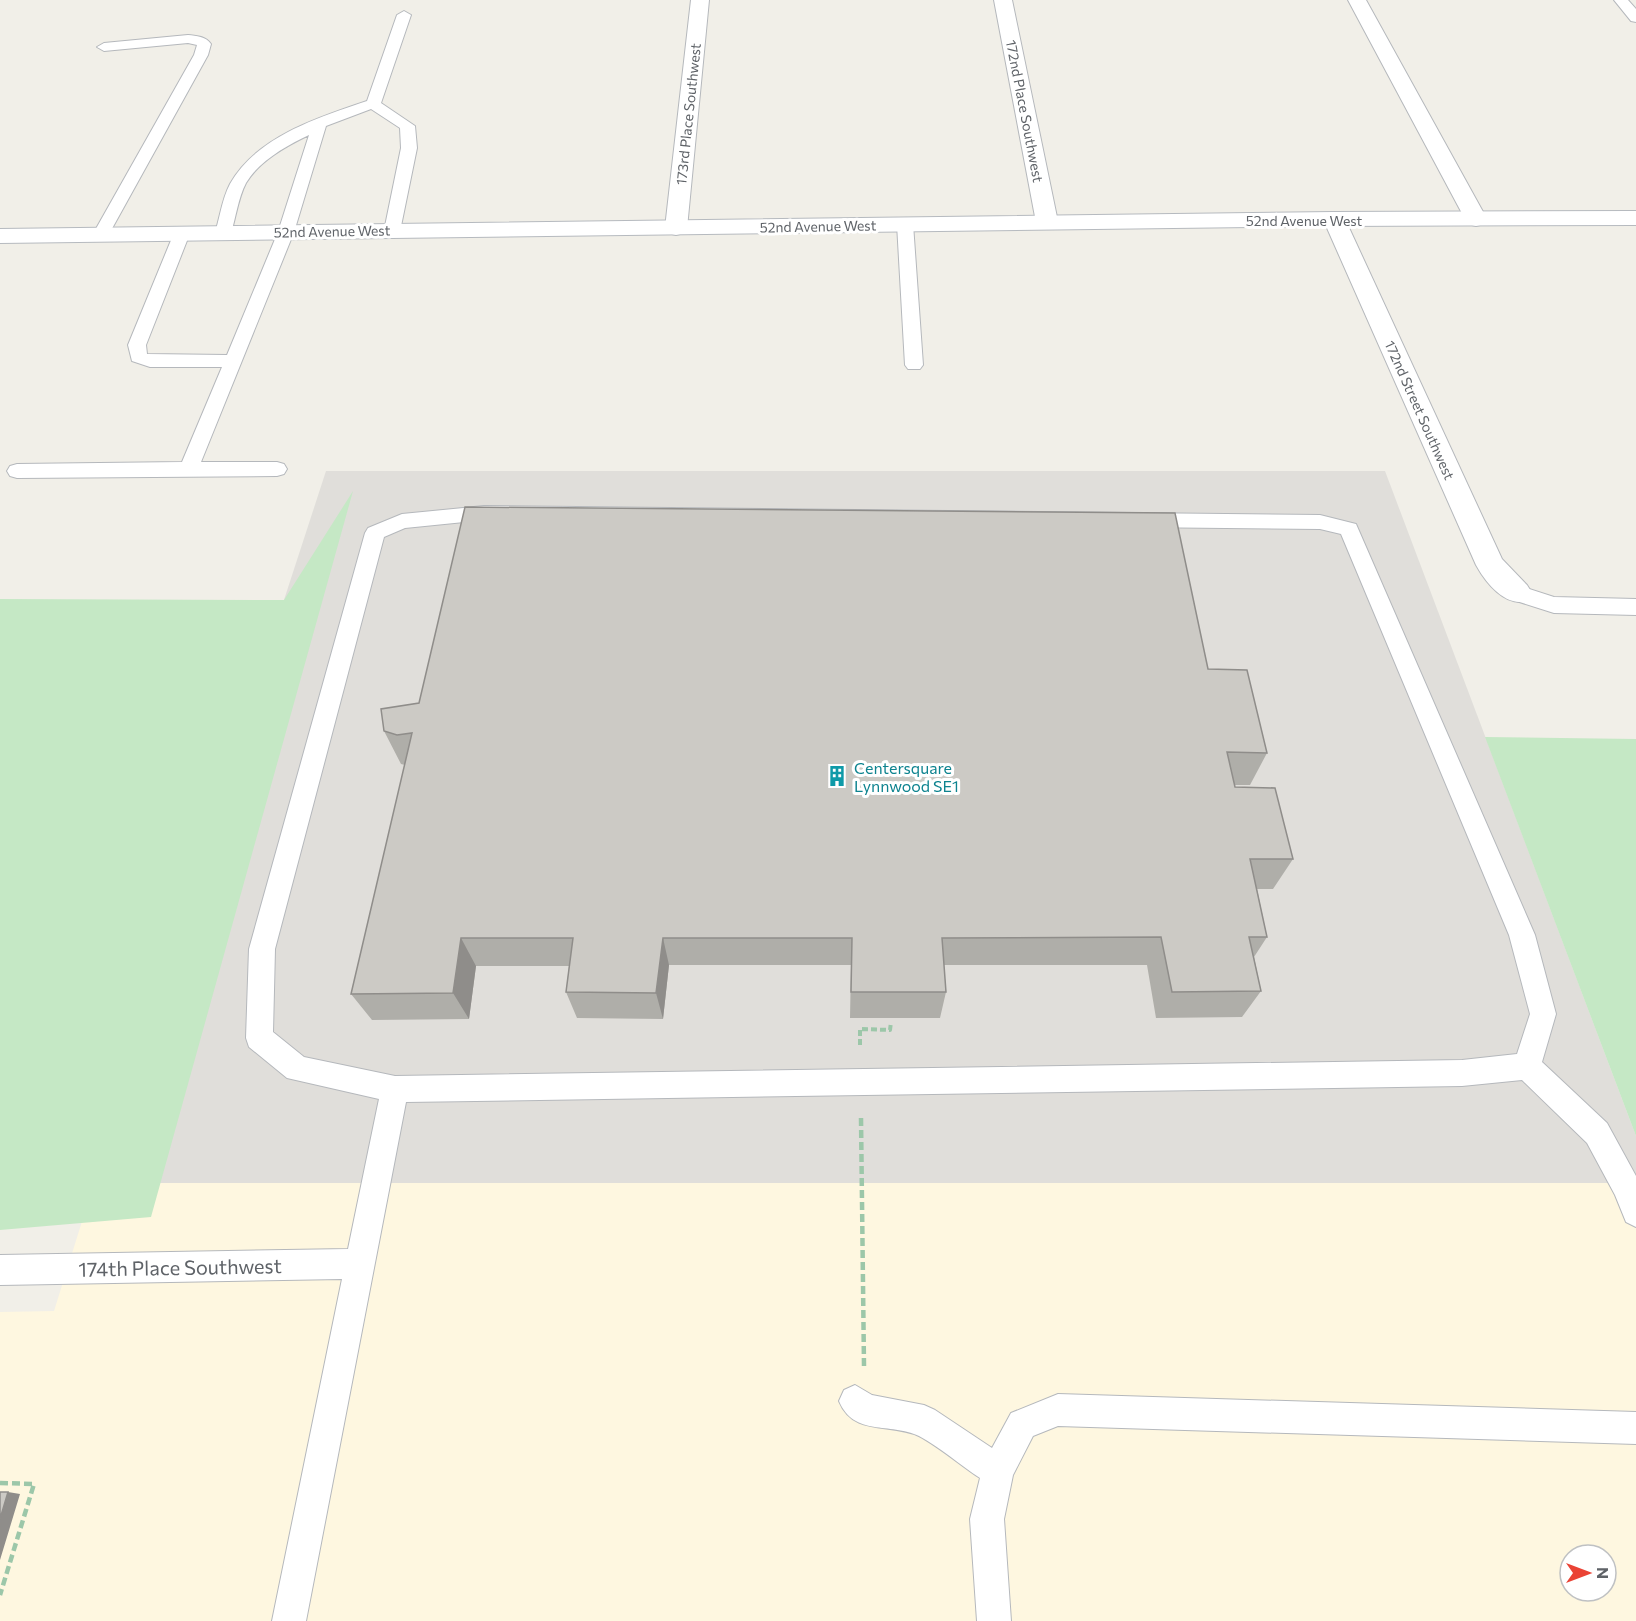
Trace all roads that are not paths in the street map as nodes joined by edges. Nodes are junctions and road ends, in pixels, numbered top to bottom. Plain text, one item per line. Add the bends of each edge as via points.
1 (700, 0) edge
2 (1003, 0) edge
3 (1357, 0) edge
4 (1621, 0) edge
5 (404, 15) dead end
6 (1636, 18) edge
7 (104, 48) dead end
8 (373, 104) junction
9 (320, 123) junction
10 (1334, 219) junction
11 (1476, 219) junction
12 (1636, 219) edge
13 (1047, 222) junction
14 (905, 225) junction
15 (676, 228) junction
16 (392, 231) junction
17 (286, 232) junction
18 (182, 233) junction
19 (223, 233) junction
20 (101, 234) junction
21 (0, 236) edge
22 (235, 362) junction
23 (914, 365) dead end
24 (189, 469) junction
25 (277, 469) dead end
26 (17, 471) dead end
27 (1517, 592) joint
28 (1636, 607) edge
29 (1527, 1066) junction
30 (395, 1089) junction
31 (1636, 1212) edge
32 (360, 1264) junction
33 (0, 1270) edge
34 (859, 1405) road end
35 (1636, 1428) edge
36 (998, 1471) junction
37 (289, 1621) edge
38 (994, 1621) edge

1 - 15 street, 173rd Place Southwest
2 - 13 street, 172nd Place Southwest
3 - 11 street
4 - 6 lane
5 - 8 lane
7 - 20 lane via 188,39 204,44
8 - 9 lane
8 - 16 lane via 407,126 409,148
9 - 17 lane
9 - 19 lane via 254,161 238,184
10 - 11 street, 52nd Avenue West
10 - 13 street, 52nd Avenue West
10 - 27 street, 172nd Street Southwest via 1490,565
11 - 12 street, 52nd Avenue West
13 - 14 street, 52nd Avenue West
14 - 15 street, 52nd Avenue West
14 - 23 lane
15 - 16 street, 52nd Avenue West
16 - 17 street, 52nd Avenue West
17 - 19 street, 52nd Avenue West
17 - 22 lane
18 - 19 street, 52nd Avenue West
18 - 20 street, 52nd Avenue West
18 - 22 lane via 137,345 138,357
20 - 21 street, 52nd Avenue West
22 - 24 lane
24 - 25 lane
24 - 26 lane
27 - 28 lane via 1554,605
29 - 30 lane via 1462,1073
29 - 30 lane via 1543,1014 1522,936 1349,529 1320,522 484,513 402,521 375,533 262,949 259,1038 297,1070
29 - 31 lane via 1597,1133 1628,1188
30 - 32 lane
32 - 33 lane, 174th Place Southwest
32 - 37 lane
34 - 36 lane via 924,1421
35 - 36 lane via 1058,1410 1022,1424
36 - 38 lane via 987,1519

